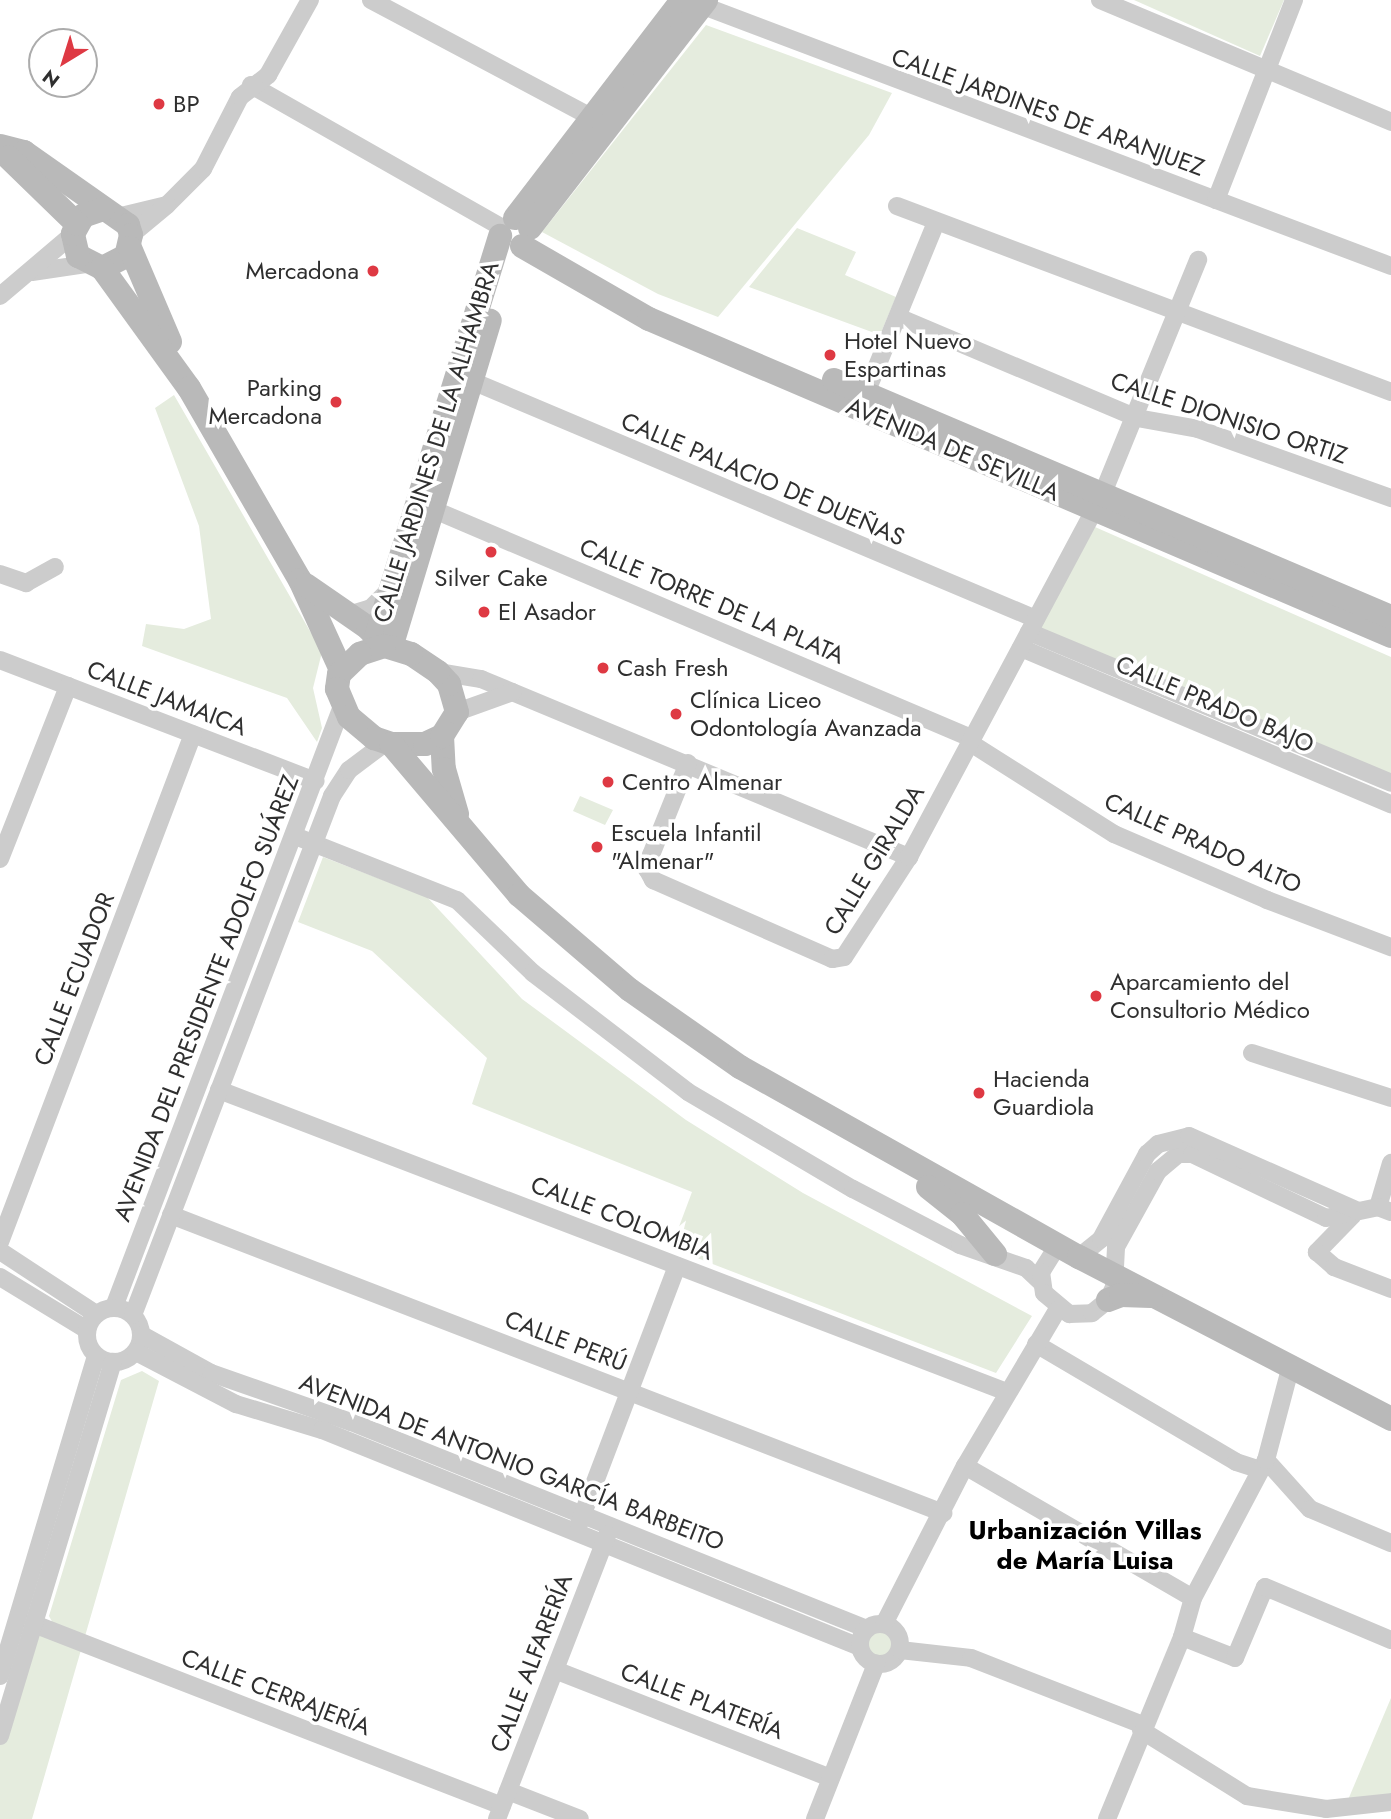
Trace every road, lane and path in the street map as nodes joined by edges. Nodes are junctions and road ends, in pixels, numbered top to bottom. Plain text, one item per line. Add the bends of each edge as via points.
1 (310, 0) edge
2 (371, 0) edge
3 (1100, 0) edge
4 (1294, 0) edge
5 (695, 2) edge
6 (1267, 72) junction
7 (251, 85) junction
8 (600, 122) junction
9 (1391, 122) edge
10 (0, 148) edge
11 (1216, 200) junction
12 (897, 206) dead end
13 (936, 222) junction
14 (121, 227) junction
15 (75, 229) junction
16 (516, 234) junction
17 (1198, 260) dead end
18 (1391, 265) edge
19 (95, 266) junction
20 (32, 272) junction
21 (0, 296) edge
22 (1178, 313) junction
23 (898, 317) junction
24 (472, 381) junction
25 (189, 388) junction
26 (1391, 392) edge
27 (866, 393) junction
28 (1137, 418) junction
29 (1391, 498) edge
30 (1099, 501) junction
31 (432, 509) junction
32 (55, 567) dead end
33 (0, 574) edge
34 (300, 580) junction
35 (388, 591) junction
36 (348, 615) junction
37 (1391, 617) edge
38 (1029, 633) junction
39 (1391, 636) edge
40 (381, 645) junction
41 (0, 660) edge
42 (341, 670) junction
43 (438, 672) junction
44 (68, 686) junction
45 (513, 692) junction
46 (342, 706) junction
47 (457, 712) junction
48 (193, 734) junction
49 (442, 736) junction
50 (970, 740) junction
51 (388, 744) junction
52 (688, 763) junction
53 (316, 781) junction
54 (1391, 783) edge
55 (1391, 804) edge
56 (459, 822) junction
57 (295, 836) junction
58 (315, 842) junction
59 (909, 857) junction
60 (0, 859) edge
61 (1391, 947) edge
62 (1252, 1053) dead end
63 (740, 1067) junction
64 (219, 1090) junction
65 (1391, 1098) edge
66 (1176, 1146) junction
67 (1391, 1163) edge
68 (1385, 1210) edge
69 (1358, 1211) junction
70 (171, 1215) junction
71 (0, 1242) edge
72 (0, 1251) edge
73 (1068, 1251) junction
74 (995, 1254) junction
75 (677, 1266) junction
76 (1115, 1275) junction
77 (0, 1277) edge
78 (1041, 1282) junction
79 (1391, 1289) edge
80 (1155, 1296) junction
81 (1108, 1300) junction
82 (114, 1307) junction
83 (1058, 1309) junction
84 (96, 1314) junction
85 (134, 1315) junction
86 (87, 1330) junction
87 (139, 1343) junction
88 (1036, 1345) junction
89 (105, 1359) junction
90 (1290, 1369) junction
91 (630, 1392) junction
92 (1007, 1392) junction
93 (1391, 1419) edge
94 (1264, 1465) junction
95 (965, 1466) junction
96 (583, 1513) junction
97 (943, 1513) junction
98 (612, 1525) junction
99 (575, 1533) junction
100 (1391, 1543) edge
101 (603, 1545) junction
102 (1193, 1598) junction
103 (34, 1624) junction
104 (876, 1626) junction
105 (1182, 1637) junction
106 (1391, 1640) edge
107 (860, 1647) junction
108 (900, 1650) junction
109 (876, 1664) junction
110 (555, 1670) junction
111 (0, 1676) edge
112 (1142, 1727) junction
113 (0, 1736) edge
114 (831, 1777) junction
115 (1391, 1802) edge
116 (502, 1805) edge
117 (580, 1819) edge
118 (815, 1819) edge
119 (1107, 1819) edge

1 - 7 street via 268,75
2 - 8 street
3 - 6 street
4 - 6 street
5 - 8 main road, CALLE JARDINES DE LA ALHAMBRA
5 - 11 street, CALLE JARDINES DE ARANJUEZ
6 - 9 street
6 - 11 street
7 - 14 street via 240,97 203,169 167,205
7 - 16 street
8 - 16 main road, CALLE JARDINES DE LA ALHAMBRA
10 - 14 main road via 24,152
10 - 15 main road
11 - 18 street, CALLE JARDINES DE ARANJUEZ
12 - 13 street
13 - 22 street
13 - 23 street
14 - 15 main road via 92,211
14 - 19 main road via 120,263
14 - 25 main road
15 - 19 main road via 73,246
15 - 20 street
16 - 24 main road, CALLE JARDINES DE LA ALHAMBRA
16 - 27 main road, AVENIDA DE SEVILLA via 656,305
16 - 30 main road, AVENIDA DE SEVILLA via 649,319
16 - 35 main road, CALLE JARDINES DE LA ALHAMBRA
17 - 22 street, CALLE GIRALDA
19 - 20 street
19 - 25 main road
20 - 21 street
22 - 26 street
22 - 28 street, CALLE GIRALDA
23 - 27 street
23 - 28 street, CALLE DIONISIO ORTIZ
24 - 31 main road, CALLE JARDINES DE LA ALHAMBRA
24 - 38 street, CALLE PALACIO DE DUEÑAS
25 - 34 main road
27 - 30 main road, AVENIDA DE SEVILLA
28 - 29 street, CALLE DIONISIO ORTIZ via 1198,429
28 - 30 street, CALLE GIRALDA
30 - 37 main road, AVENIDA DE SEVILLA
30 - 38 street, CALLE GIRALDA
30 - 39 main road, AVENIDA DE SEVILLA
31 - 40 main road, CALLE JARDINES DE LA ALHAMBRA
31 - 50 street, CALLE TORRE DE LA PLATA
32 - 33 street via 26,583
34 - 36 main road
34 - 42 main road
35 - 36 street via 371,608
35 - 40 main road, CALLE JARDINES DE LA ALHAMBRA
36 - 40 main road
38 - 50 street, CALLE GIRALDA
38 - 54 street, CALLE PRADO BAJO
38 - 55 street, CALLE PRADO BAJO
40 - 42 main road
40 - 43 main road via 411,654
41 - 44 street, CALLE JAMAICA
42 - 46 main road via 337,689
43 - 45 street via 481,679
43 - 47 main road via 449,684
44 - 48 street, CALLE JAMAICA
44 - 60 street
45 - 47 street
45 - 52 street
46 - 51 main road via 360,728
46 - 53 street, AVENIDA DEL PRESIDENTE ADOLFO SUÁREZ
47 - 49 main road
48 - 53 street, CALLE JAMAICA
48 - 71 street, CALLE ECUADOR
49 - 51 main road via 425,744
49 - 56 main road via 444,769
50 - 59 street, CALLE GIRALDA
50 - 61 street, CALLE PRADO ALTO via 1114,834
51 - 56 main road
51 - 58 street, AVENIDA DEL PRESIDENTE ADOLFO SUÁREZ via 341,778
52 - 59 street
52 - 59 street, CALLE GIRALDA via 649,862 653,880 832,959 844,957 854,947
53 - 57 street, AVENIDA DEL PRESIDENTE ADOLFO SUÁREZ
56 - 63 main road via 519,895 630,990
57 - 58 street
57 - 82 street, AVENIDA DEL PRESIDENTE ADOLFO SUÁREZ
58 - 64 street, AVENIDA DEL PRESIDENTE ADOLFO SUÁREZ
58 - 74 street via 457,900 533,973 688,1092 960,1245
62 - 65 street
63 - 73 main road
63 - 74 main road via 763,1093 944,1196
64 - 70 street, AVENIDA DEL PRESIDENTE ADOLFO SUÁREZ
64 - 75 street, CALLE COLOMBIA
66 - 69 street via 1326,1218
66 - 73 street via 1147,1154 1101,1238
66 - 76 street via 1116,1247
67 - 68 street
68 - 69 street
69 - 79 street via 1317,1252 1343,1272
70 - 85 street, AVENIDA DEL PRESIDENTE ADOLFO SUÁREZ
70 - 91 street, CALLE PERÚ
72 - 84 street
73 - 76 main road
73 - 78 street via 1041,1272
74 - 78 street via 1026,1268
75 - 91 street
75 - 92 street, CALLE COLOMBIA
76 - 80 main road
76 - 81 street
77 - 86 street
78 - 83 street
80 - 81 main road via 1121,1295
80 - 90 main road
81 - 83 street via 1080,1315
82 - 84 street
82 - 85 street
83 - 88 street
84 - 86 street
85 - 87 street
86 - 89 street
87 - 89 street
87 - 96 street, AVENIDA DE ANTONIO GARCÍA BARBEITO
87 - 99 street, AVENIDA DE ANTONIO GARCÍA BARBEITO via 236,1404 322,1430
88 - 92 street
88 - 94 street via 1236,1462
89 - 103 street
89 - 111 street
90 - 93 main road
90 - 94 street
91 - 96 street
91 - 97 street, CALLE PERÚ
92 - 95 street
94 - 100 street via 1310,1509
94 - 102 street
95 - 97 street
95 - 102 street
96 - 98 street, AVENIDA DE ANTONIO GARCÍA BARBEITO
96 - 99 street
97 - 104 street
98 - 101 street, CALLE ALFARERÍA
98 - 104 street, AVENIDA DE ANTONIO GARCÍA BARBEITO
99 - 101 street, AVENIDA DE ANTONIO GARCÍA BARBEITO
101 - 107 street, AVENIDA DE ANTONIO GARCÍA BARBEITO
101 - 110 street, CALLE ALFARERÍA
102 - 105 street
103 - 113 street
103 - 116 street, CALLE CERRAJERÍA
104 - 107 street
104 - 108 street via 898,1634
105 - 106 street via 1235,1658 1265,1587
105 - 112 street
107 - 109 street via 866,1659
108 - 109 street via 893,1661
108 - 112 street via 971,1658
109 - 114 street
110 - 114 street, CALLE PLATERÍA
110 - 116 street, CALLE ALFARERÍA
112 - 115 street via 1247,1796 1326,1810
112 - 119 street
114 - 118 street
116 - 117 street, CALLE CERRAJERÍA

